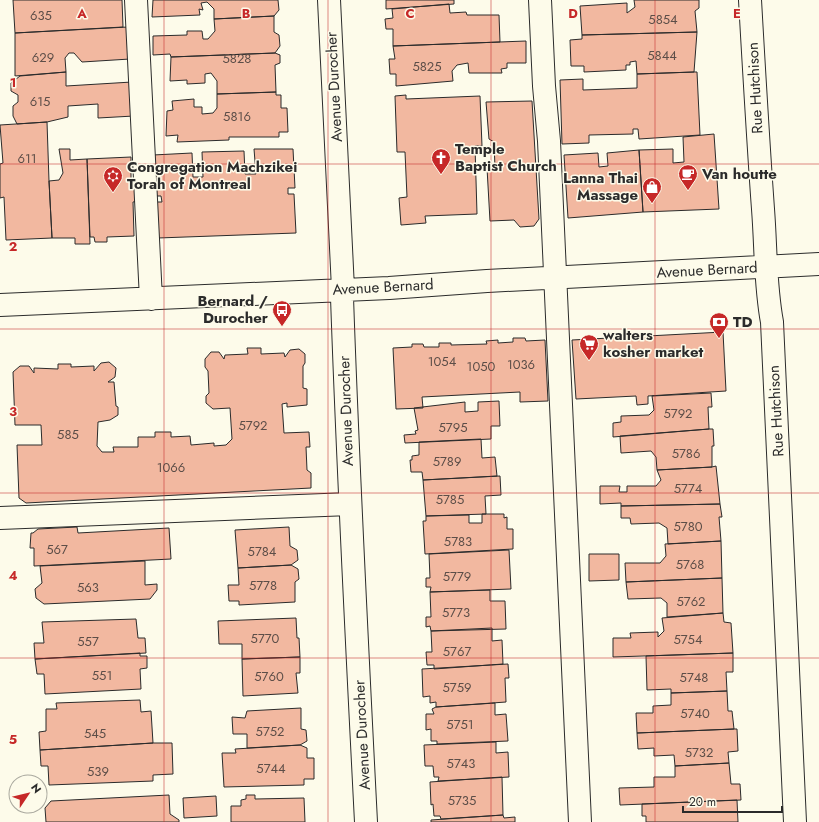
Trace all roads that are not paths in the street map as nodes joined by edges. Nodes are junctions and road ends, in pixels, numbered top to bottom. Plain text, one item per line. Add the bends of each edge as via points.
1 (136, 0) edge
2 (330, 0) edge
3 (540, 0) edge
4 (750, 0) edge
5 (819, 264) edge
6 (766, 266) junction
7 (554, 278) junction
8 (343, 289) junction
9 (151, 299) junction
10 (0, 305) edge
11 (350, 504) junction
12 (0, 518) edge
13 (366, 822) edge
14 (580, 822) edge
15 (794, 822) edge

1 - 9 street
2 - 8 street, Avenue Durocher
3 - 7 street
4 - 6 street, Rue Hutchison
5 - 6 street, Avenue Bernard
6 - 7 street, Avenue Bernard
6 - 15 street, Rue Hutchison via 772,330
7 - 8 street, Avenue Bernard
7 - 14 street
8 - 9 street, Avenue Bernard
8 - 11 street, Avenue Durocher
9 - 10 street, Avenue Bernard
11 - 12 street
11 - 13 street, Avenue Durocher

